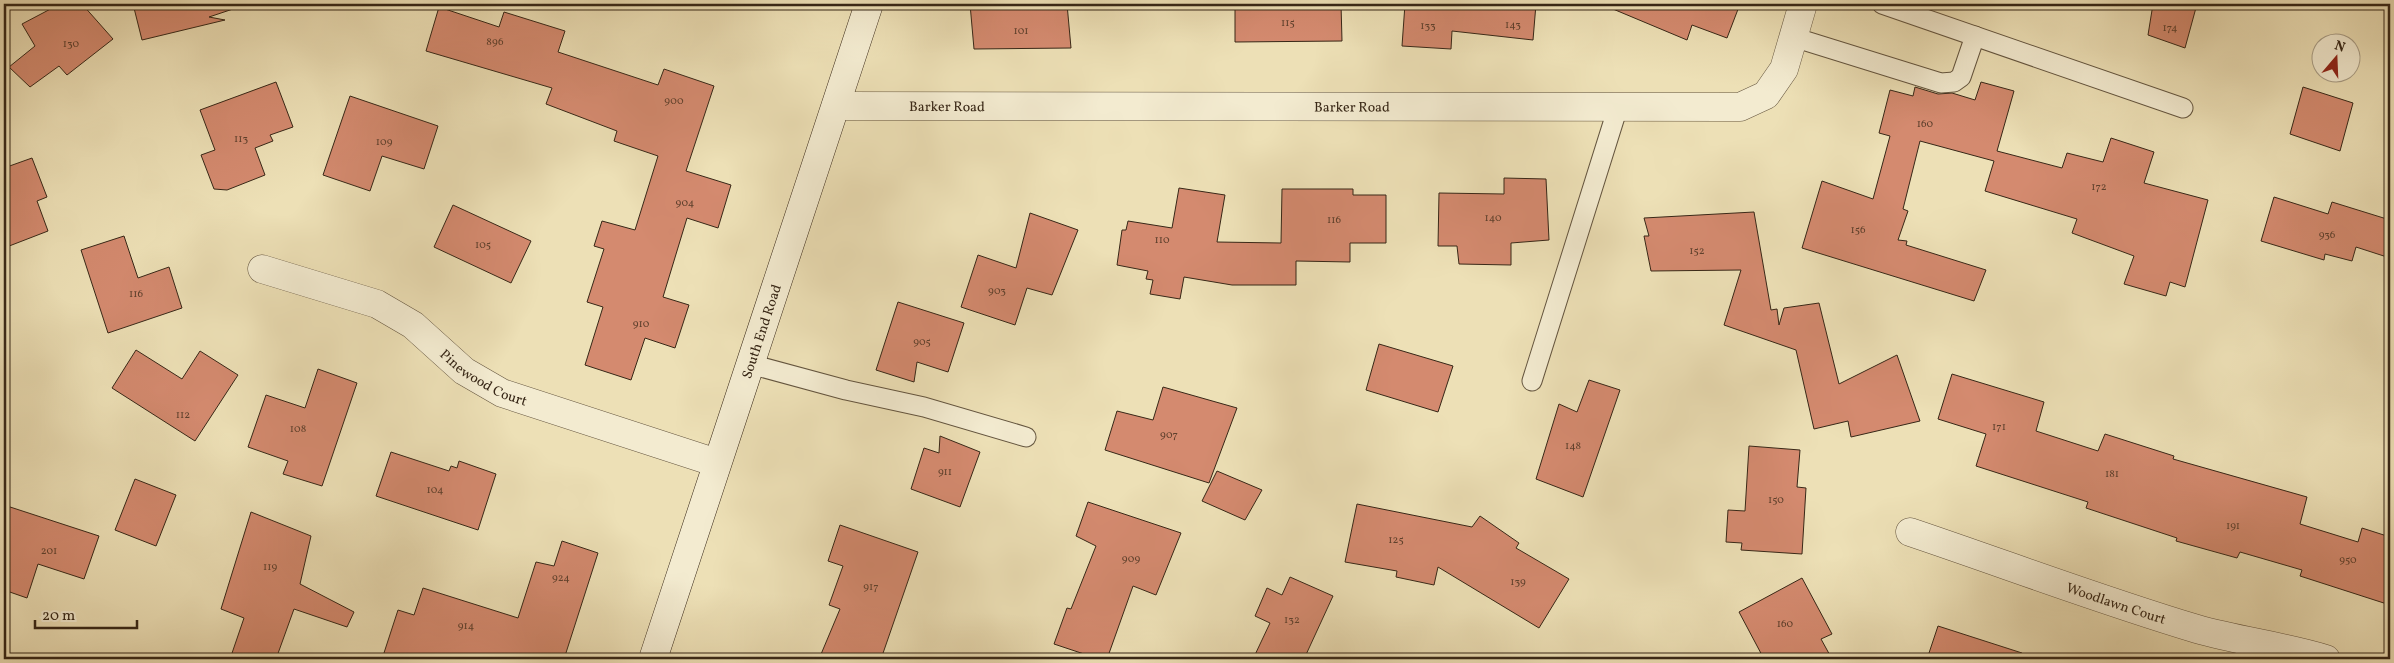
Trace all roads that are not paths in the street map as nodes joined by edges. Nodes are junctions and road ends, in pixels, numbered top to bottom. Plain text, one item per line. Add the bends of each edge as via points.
1 (868, 4) edge
2 (1802, 4) edge
3 (1882, 4) edge
4 (1975, 36) junction
5 (1793, 37) junction
6 (836, 106) junction
7 (1618, 107) junction
8 (2183, 108) dead end
9 (262, 269) dead end
10 (750, 364) junction
11 (1532, 381) dead end
12 (1026, 437) dead end
13 (717, 463) junction
14 (1910, 532) dead end
15 (653, 659) edge
16 (2326, 659) edge

1 - 6 street, South End Road
2 - 5 street, Barker Road
3 - 4 lane
4 - 5 lane via 1961,77 1954,82 1941,83
4 - 8 lane
5 - 7 street, Barker Road via 1784,69 1766,95 1740,107
6 - 7 street, Barker Road
6 - 10 street, South End Road
7 - 11 lane
9 - 13 street, Pinewood Court via 377,304 413,325 464,371 502,393
10 - 12 lane via 924,407
10 - 13 street, South End Road
13 - 15 street, South End Road
14 - 16 street, Woodlawn Court via 2174,622

